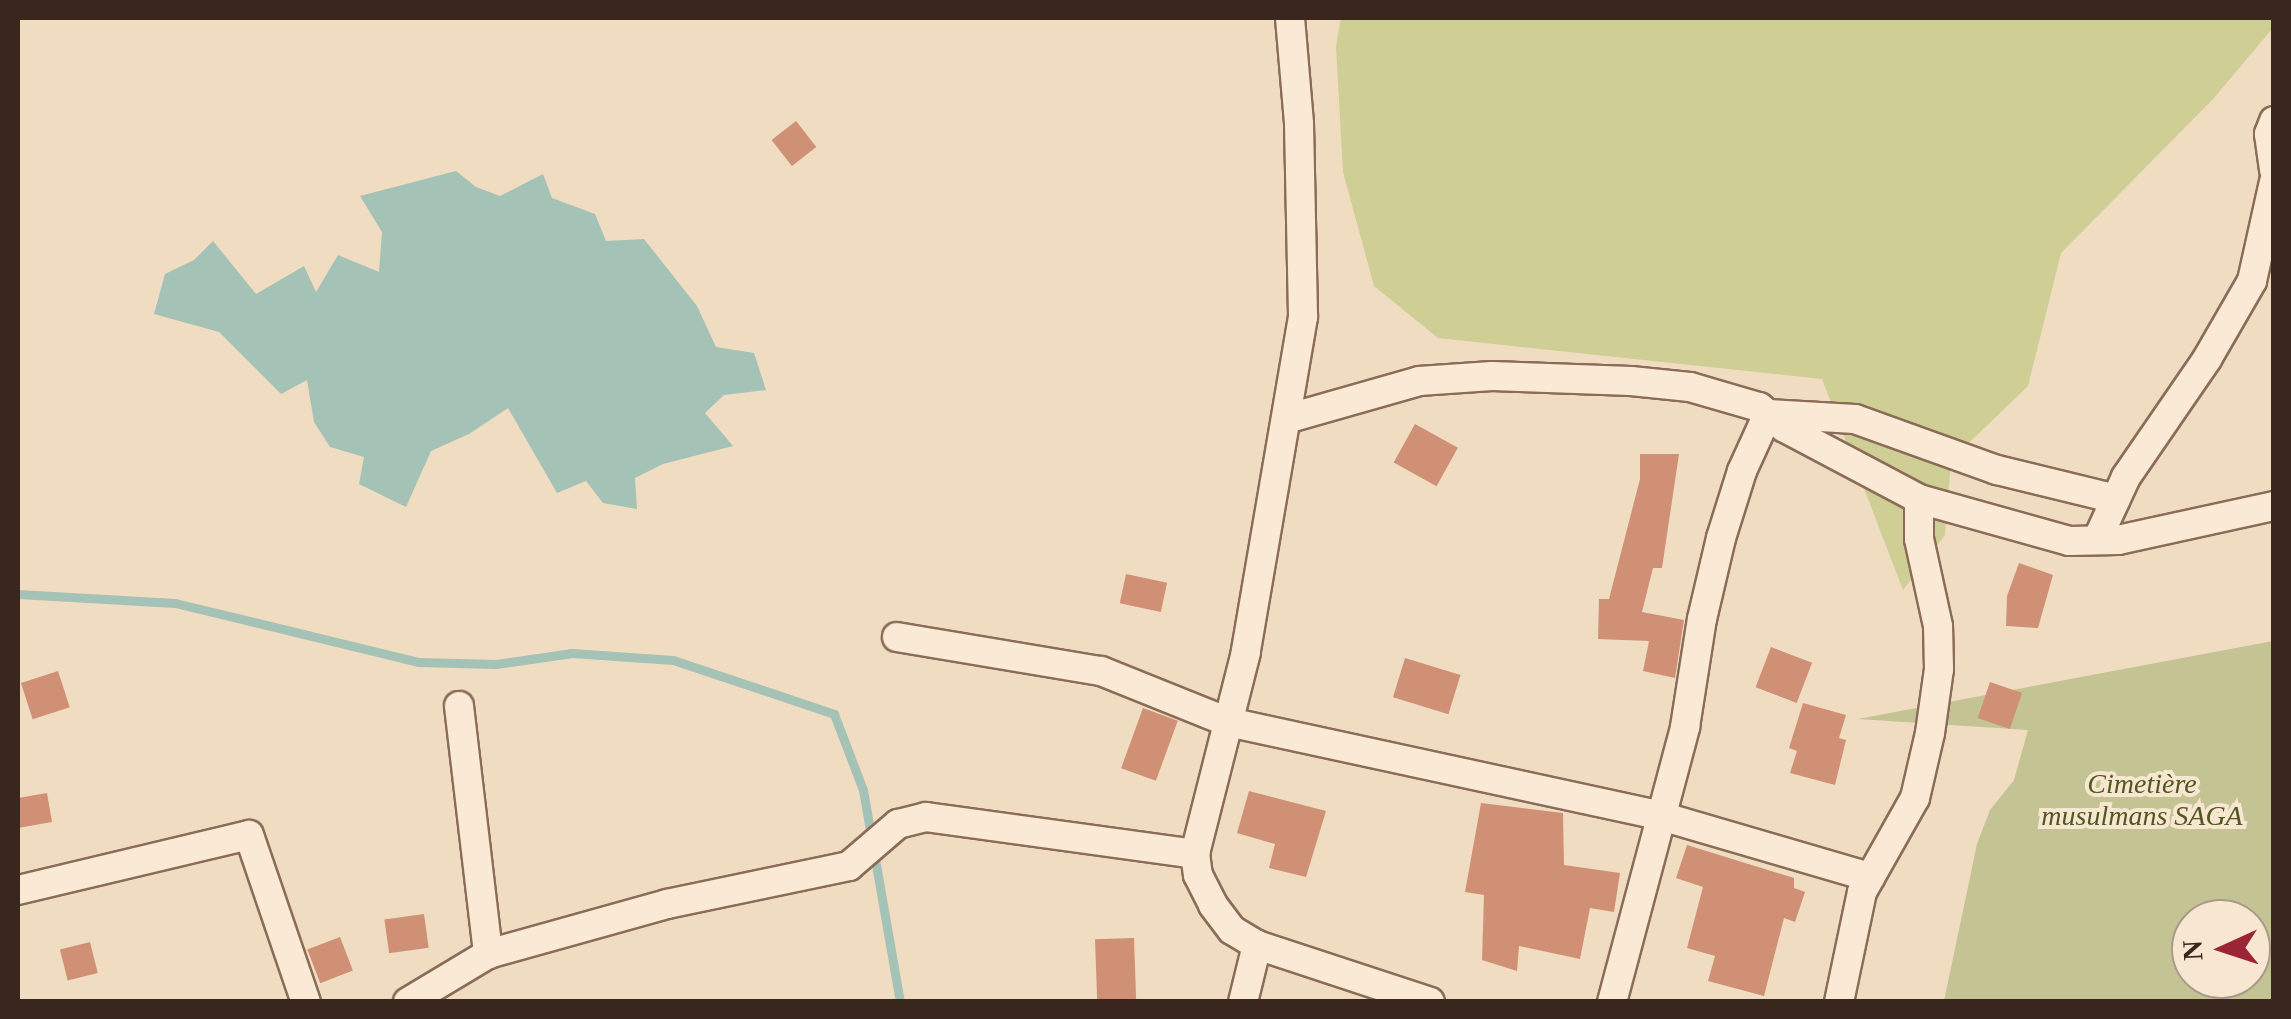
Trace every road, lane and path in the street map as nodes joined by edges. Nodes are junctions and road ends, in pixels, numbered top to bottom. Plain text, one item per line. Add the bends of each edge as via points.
1 (1290, 18) edge
2 (2274, 121) edge
3 (2274, 171) edge
4 (2274, 182) edge
5 (1768, 414) junction
6 (1286, 419) junction
7 (1919, 499) junction
8 (2116, 499) junction
9 (2274, 506) edge
10 (2097, 540) junction
11 (897, 637) dead end
12 (459, 706) dead end
13 (1228, 722) junction
14 (1661, 816) junction
15 (1195, 854) junction
16 (1870, 877) junction
17 (18, 890) edge
18 (1256, 945) junction
19 (488, 954) junction
20 (306, 1002) edge
21 (408, 1002) edge
22 (1243, 1002) edge
23 (1430, 1002) edge
24 (1612, 1002) edge
25 (1839, 1002) edge

1 - 6 street via 1302,317
2 - 3 street
4 - 8 street via 2252,281
5 - 6 street via 1690,388 1492,376 1418,381
5 - 7 street
5 - 8 street via 1855,418 1998,470
5 - 14 street via 1721,538
6 - 13 street
7 - 10 street via 2069,541
7 - 16 street via 1939,669 1915,798
8 - 10 street
9 - 10 street
11 - 13 street via 1101,672
12 - 19 street
13 - 14 street
13 - 15 street
14 - 16 street
14 - 24 street
15 - 18 street via 1213,905 1232,930
15 - 19 street via 926,817 898,824 849,866 667,904
16 - 25 street
17 - 20 street via 249,835
18 - 22 street
18 - 23 street
19 - 21 street

